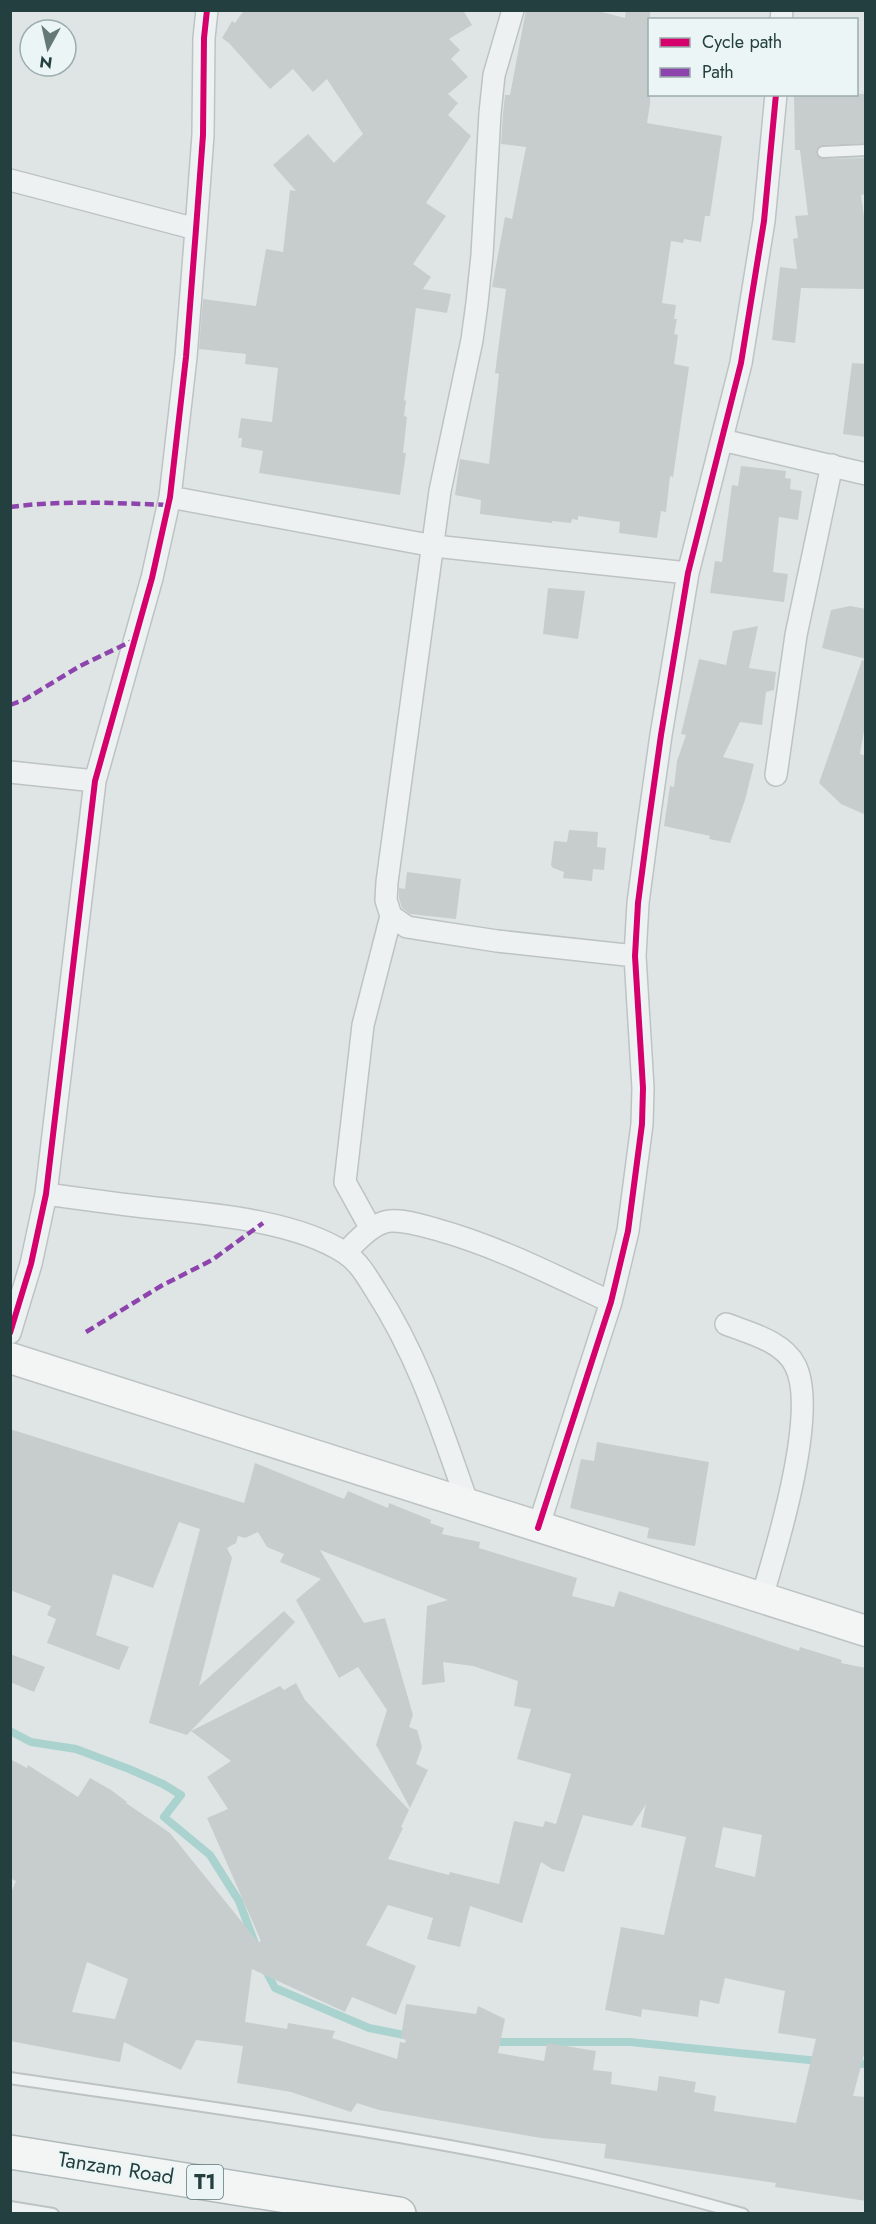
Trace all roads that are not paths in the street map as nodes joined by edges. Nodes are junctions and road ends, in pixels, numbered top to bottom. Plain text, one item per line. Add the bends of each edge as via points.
1 (207, 10) edge
2 (513, 10) edge
3 (776, 96) edge
4 (866, 150) edge
5 (823, 152) dead end
6 (10, 180) edge
7 (196, 230) junction
8 (722, 440) junction
9 (832, 465) junction
10 (866, 474) edge
11 (170, 497) junction
12 (434, 546) junction
13 (688, 573) junction
14 (10, 771) edge
15 (776, 775) dead end
16 (95, 781) junction
17 (391, 916) junction
18 (635, 956) junction
19 (46, 1194) junction
20 (371, 1229) junction
21 (345, 1253) junction
22 (611, 1302) junction
23 (726, 1324) dead end
24 (10, 1333) edge
25 (10, 1358) edge
26 (468, 1504) junction
27 (538, 1528) junction
28 (762, 1597) junction
29 (866, 1632) edge
30 (10, 2078) edge
31 (10, 2152) edge
32 (10, 2207) edge
33 (53, 2214) edge
34 (399, 2214) edge
35 (743, 2214) edge

1 - 7 street
2 - 12 street via 494,75 477,303 440,491
3 - 8 street via 758,260 741,363
4 - 5 lane
6 - 7 street
7 - 11 street
8 - 9 street
8 - 13 street
9 - 10 street
9 - 15 street via 796,635
11 - 12 street
11 - 16 street via 152,578
12 - 13 street
12 - 17 street via 387,882 386,900
13 - 18 street via 651,804
14 - 16 street
16 - 19 street
17 - 18 street via 407,927
17 - 20 street via 363,1025 345,1182
18 - 22 street via 642,1124 628,1231
19 - 21 street via 264,1223 308,1235
19 - 24 street via 31,1264
20 - 21 street
20 - 22 street via 389,1221 458,1235 504,1251
21 - 26 street via 362,1269 410,1348
22 - 27 street
23 - 28 street via 779,1347 795,1363 802,1383 797,1455
25 - 26 main road
26 - 27 main road
27 - 28 main road
28 - 29 main road
30 - 35 lane via 441,2144 516,2158
31 - 34 highway, Tanzam Road / T1
32 - 33 lane

